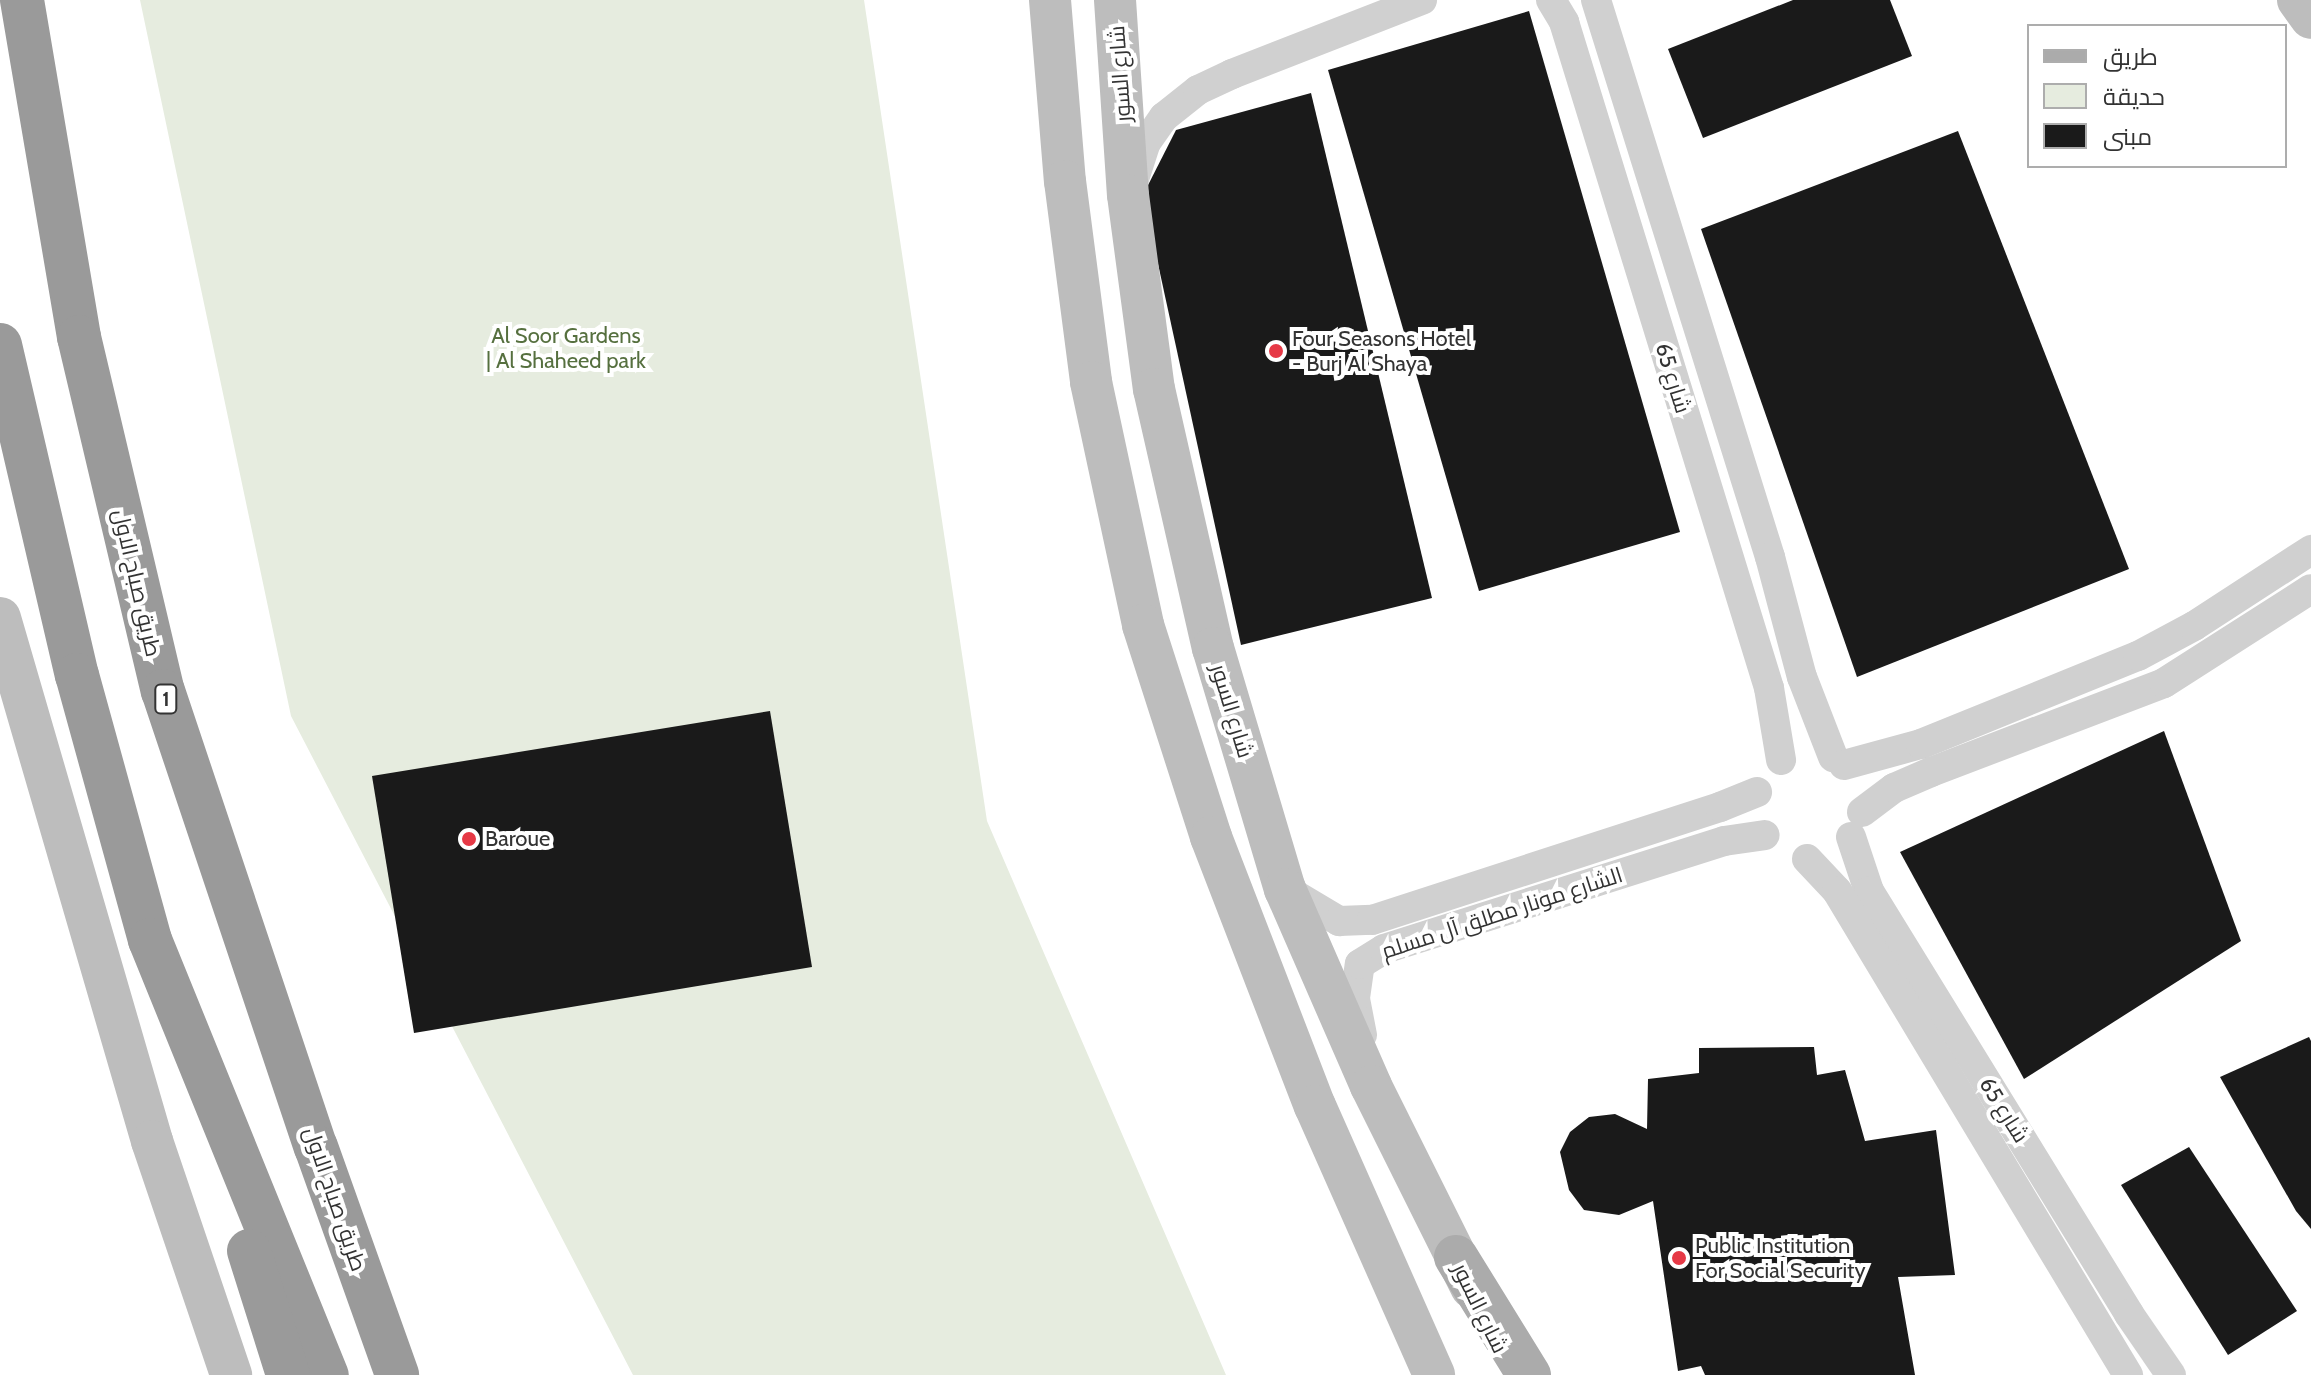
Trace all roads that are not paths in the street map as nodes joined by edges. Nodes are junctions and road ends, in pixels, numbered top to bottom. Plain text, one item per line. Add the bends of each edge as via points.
1 (22, 0) edge
2 (1050, 0) edge
3 (1115, 0) edge
4 (1422, 0) edge
5 (1551, 0) edge
6 (1596, 0) edge
7 (2298, 0) edge
8 (2311, 18) edge
9 (1128, 195) junction
10 (0, 345) edge
11 (2311, 550) edge
12 (2311, 589) edge
13 (0, 618) edge
14 (1781, 760) junction
15 (1838, 761) junction
16 (1757, 792) junction
17 (1856, 824) junction
18 (1765, 835) junction
19 (1807, 859) junction
20 (1285, 889) junction
21 (150, 940) junction
22 (1371, 1086) junction
23 (316, 1147) junction
24 (1456, 1257) junction
25 (231, 1375) edge
26 (288, 1375) edge
27 (327, 1375) edge
28 (397, 1375) edge
29 (427, 1375) edge
30 (1434, 1375) edge
31 (1513, 1375) edge
32 (1529, 1375) edge
33 (2128, 1375) edge
34 (2171, 1375) edge

1 - 23 highway, طريق صباح الاول / 1 via 79,337 163,691
2 - 30 main road via 1065,181 1091,382 1143,625 1211,837 1315,1106
3 - 9 main road, شارع السور
4 - 9 street via 1198,90 1164,117 1145,144
5 - 14 street, شارع 65 via 1564,22 1769,688
6 - 15 street, شارع 65 via 1770,557 1802,677
7 - 8 main road
9 - 20 main road, شارع السور via 1154,389 1177,496 1213,648
10 - 21 highway via 77,675
11 - 15 street via 2138,656 1921,744
12 - 17 street via 2164,683 1912,780
13 - 25 main road via 152,1141
14 - 15 street via 1807,751
14 - 16 street
15 - 17 street via 1859,786
16 - 18 street via 1755,807
16 - 20 street, الشارع مونار مطلق آل مسلم via 1372,920 1339,921
17 - 19 street via 1832,853
17 - 34 street, شارع 65 via 1869,891
18 - 19 street via 1783,852
18 - 22 street, الشارع مونار مطلق آل مسلم via 1724,841 1384,949 1360,964 1355,998
19 - 33 street, شارع 65 via 1845,904
20 - 22 main road, شارع السور
21 - 26 highway
21 - 27 highway
22 - 24 main road, شارع السور
23 - 28 highway, طريق صباح الاول / 1
23 - 29 highway
24 - 31 main road, شارع السور
24 - 32 main road

